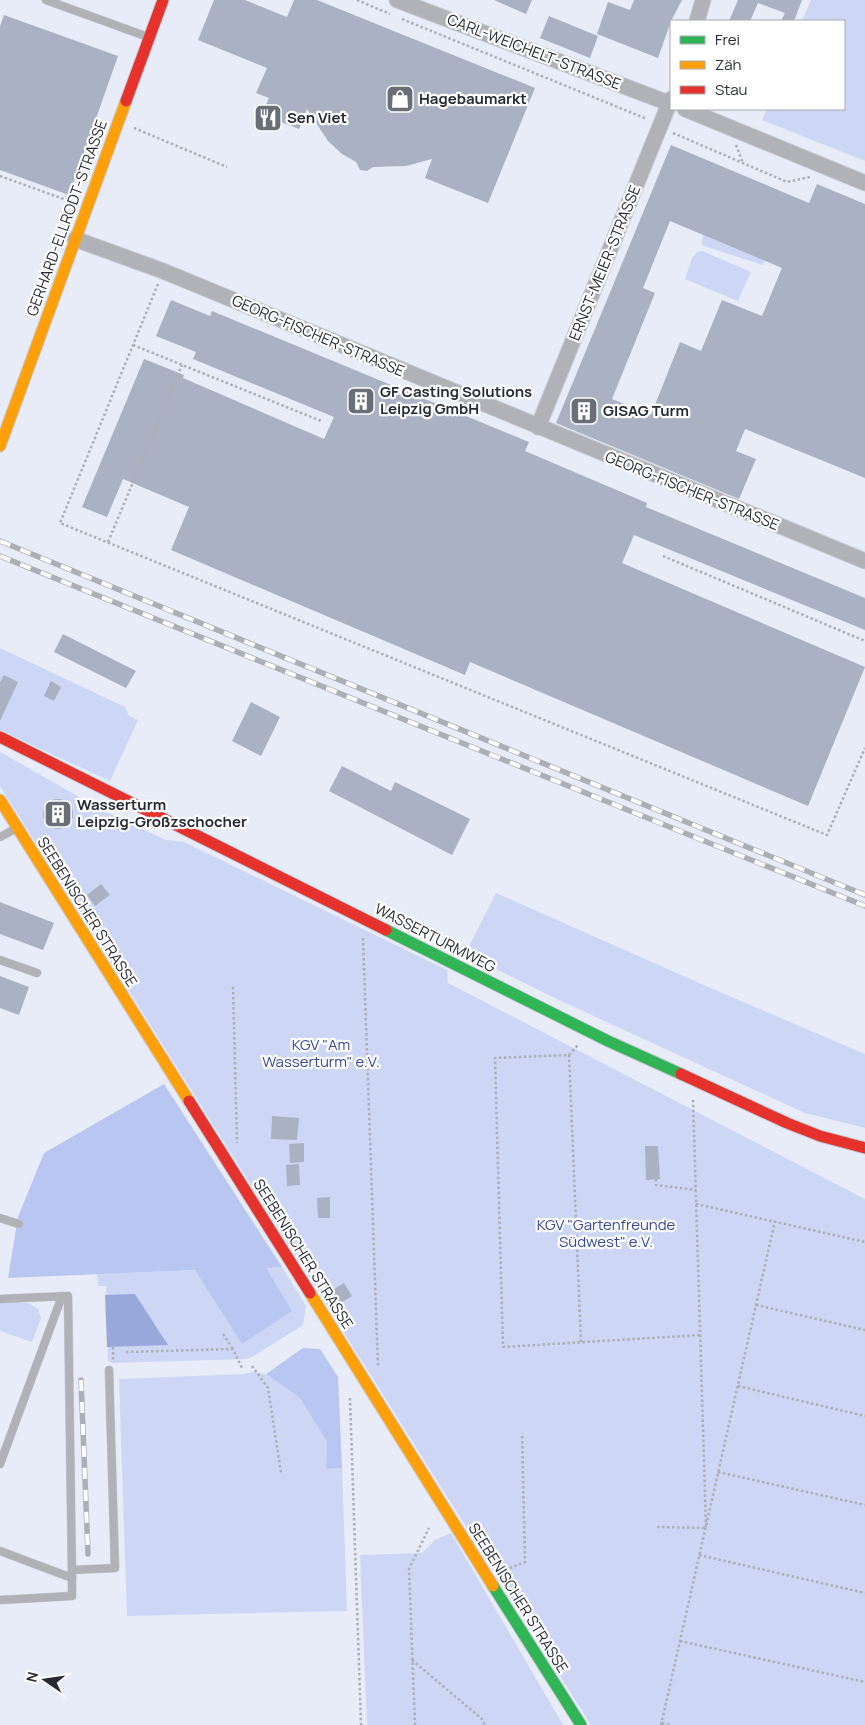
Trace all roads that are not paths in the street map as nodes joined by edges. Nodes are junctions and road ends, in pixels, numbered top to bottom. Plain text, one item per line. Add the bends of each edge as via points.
1 (46, 0) edge
2 (163, 0) edge
3 (397, 0) edge
4 (704, 0) edge
5 (697, 20) edge
6 (150, 38) junction
7 (670, 102) edge
8 (670, 104) edge
9 (687, 110) edge
10 (865, 183) edge
11 (75, 239) junction
12 (538, 427) junction
13 (0, 446) edge
14 (865, 562) edge
15 (0, 737) edge
16 (0, 800) edge
17 (17, 828) junction
18 (0, 837) edge
19 (0, 960) edge
20 (37, 973) dead end
21 (865, 1148) edge
22 (0, 1218) edge
23 (19, 1224) dead end
24 (62, 1296) junction
25 (0, 1299) edge
26 (109, 1370) dead end
27 (0, 1464) edge
28 (0, 1551) edge
29 (72, 1574) junction
30 (0, 1600) edge
31 (580, 1725) edge

1 - 6 lane
2 - 6 street, GERHARD-ELLRODT-STRASSE
3 - 7 street, CARL-WEICHELT-STRASSE
4 - 5 street
6 - 11 street, GERHARD-ELLRODT-STRASSE
8 - 12 street, ERNST-MEIER-STRASSE
9 - 10 street
11 - 12 street, GEORG-FISCHER-STRASSE via 163,272
11 - 13 street, GERHARD-ELLRODT-STRASSE
12 - 14 street, GEORG-FISCHER-STRASSE
15 - 21 street, WASSERTURMWEG via 608,1041 788,1123
16 - 17 street, SEEBENISCHER STRASSE
17 - 18 lane
17 - 31 street, SEEBENISCHER STRASSE
19 - 20 lane
22 - 23 lane
24 - 25 lane
24 - 27 lane
24 - 29 lane via 68,1296
26 - 29 lane via 115,1568
28 - 29 lane
29 - 30 lane via 72,1596

